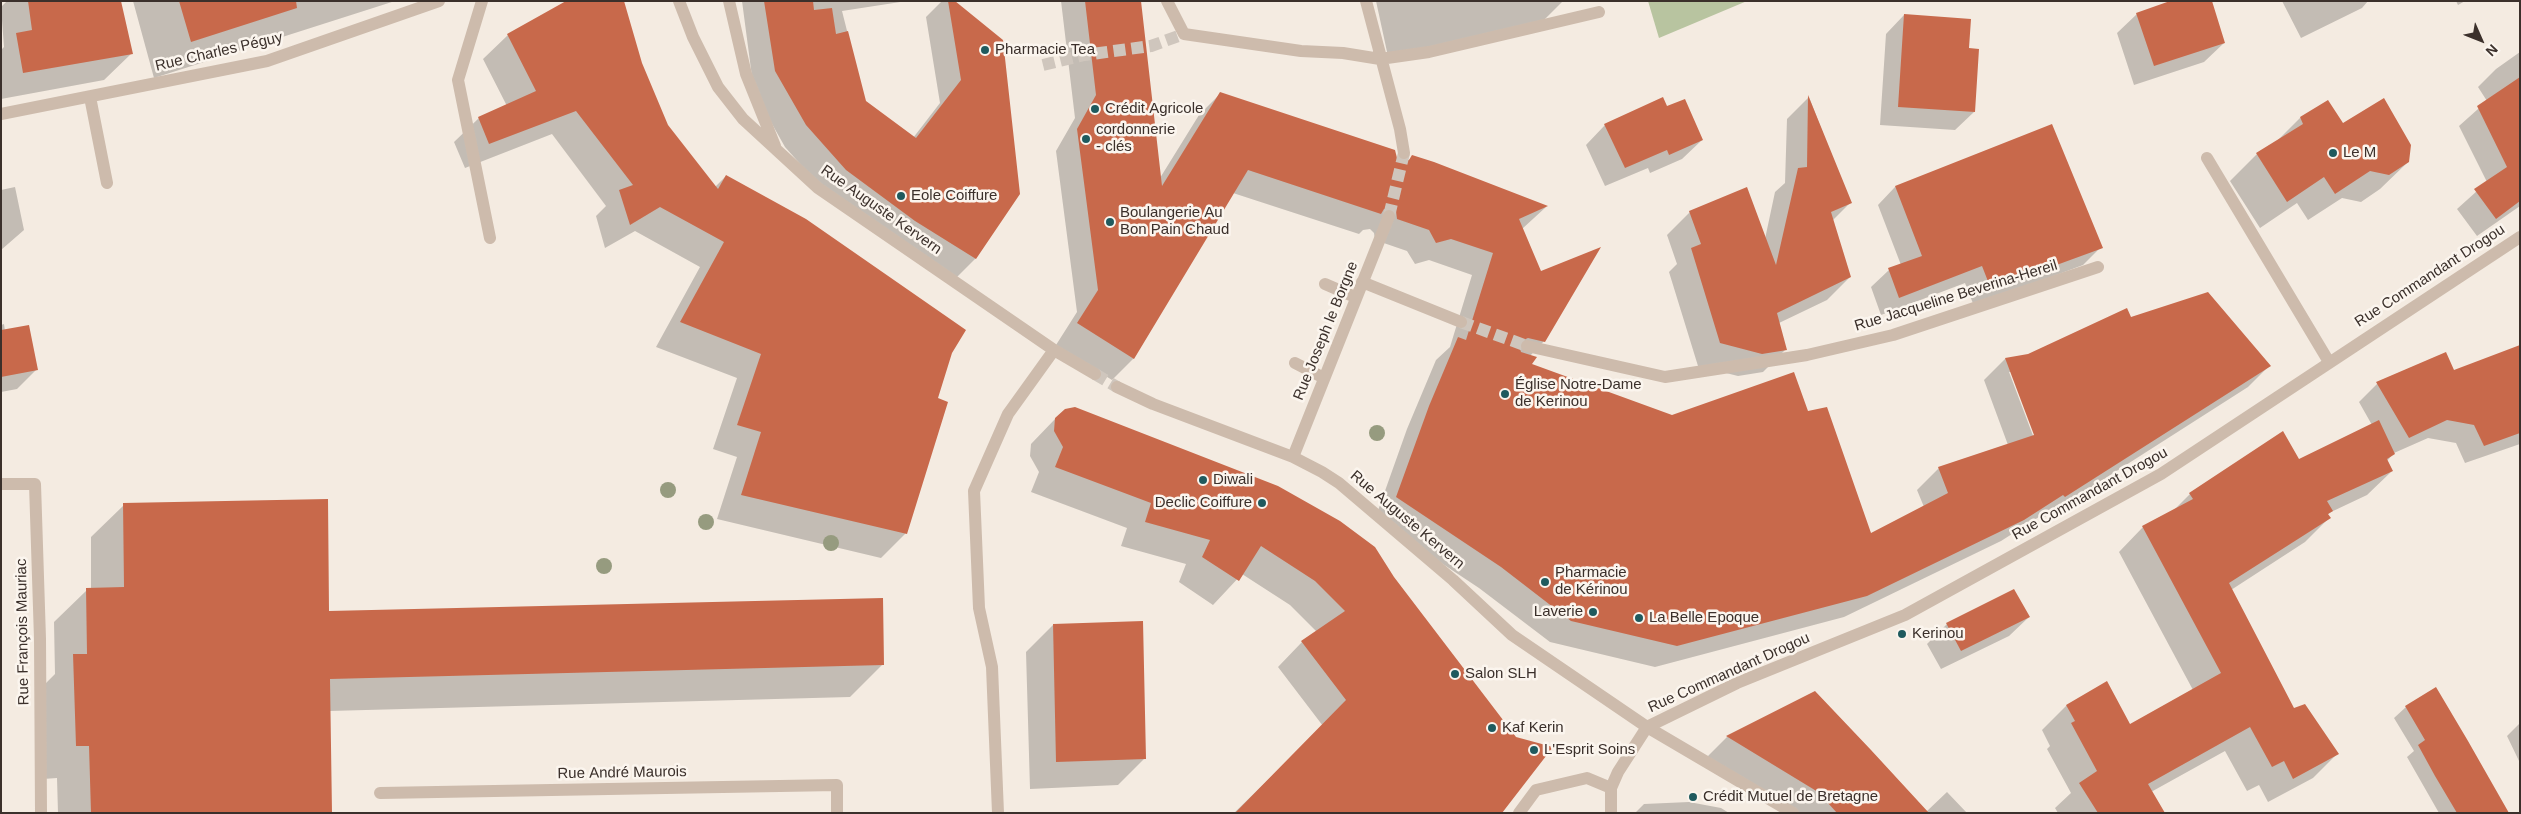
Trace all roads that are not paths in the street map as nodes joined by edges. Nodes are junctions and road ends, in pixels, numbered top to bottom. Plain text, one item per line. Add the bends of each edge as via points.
1 (439, 1) edge
2 (482, 1) edge
3 (680, 1) edge
4 (730, 1) edge
5 (1168, 1) edge
6 (1366, 1) edge
7 (1599, 12) dead end
8 (1380, 59) junction
9 (90, 97) junction
10 (1, 114) edge
11 (776, 150) junction
12 (1404, 153) tunnel mouth
13 (2206, 158) dead end
14 (107, 183) dead end
15 (1389, 216) tunnel mouth
16 (2520, 237) edge
17 (490, 238) dead end
18 (2098, 268) dead end
19 (1362, 282) junction
20 (1325, 284) dead end
21 (1355, 298) junction
22 (1461, 322) tunnel mouth
23 (1527, 346) tunnel mouth
24 (1054, 350) junction
25 (2329, 362) junction
26 (1295, 364) dead end
27 (1094, 374) tunnel mouth
28 (1324, 378) junction
29 (1117, 387) tunnel mouth
30 (1293, 457) junction
31 (1, 484) edge
32 (1647, 727) junction
33 (1611, 788) junction
34 (380, 793) dead end
35 (41, 813) edge
36 (837, 813) edge
37 (998, 813) edge
38 (1518, 813) edge
39 (1611, 813) edge
40 (1793, 813) edge

1 - 9 street, Rue Charles Péguy via 267,61
2 - 17 street via 458,80
3 - 11 street, Rue Auguste Kervern via 711,75 743,119
4 - 11 street via 746,74
5 - 8 street via 1184,34
6 - 8 street
7 - 8 street via 1429,52
8 - 12 street
9 - 10 street, Rue Charles Péguy
9 - 14 street
11 - 24 street, Rue Auguste Kervern via 818,188
13 - 25 street
15 - 19 street, Rue Joseph le Borgne
16 - 25 street, Rue Commandant Drogou
18 - 23 street, Rue Jacqueline Beverina-Hereil via 1894,336 1807,355 1665,377
19 - 21 street, Rue Joseph le Borgne
19 - 22 street
20 - 21 street
21 - 28 street, Rue Joseph le Borgne
24 - 27 street, Rue Auguste Kervern
24 - 37 street via 1008,414 974,491 979,608 992,667
25 - 32 street, Rue Commandant Drogou via 2161,474 1905,615 1737,683
26 - 28 street
28 - 30 street, Rue Joseph le Borgne
29 - 30 street, Rue Auguste Kervern
30 - 32 street, Rue Auguste Kervern via 1339,483 1512,635
31 - 35 street, Rue François Mauriac via 35,484
32 - 33 street
32 - 40 street, Rue Auguste Kervern
33 - 38 street via 1587,778 1536,790
33 - 39 street
34 - 36 street, Rue André Maurois via 837,785

